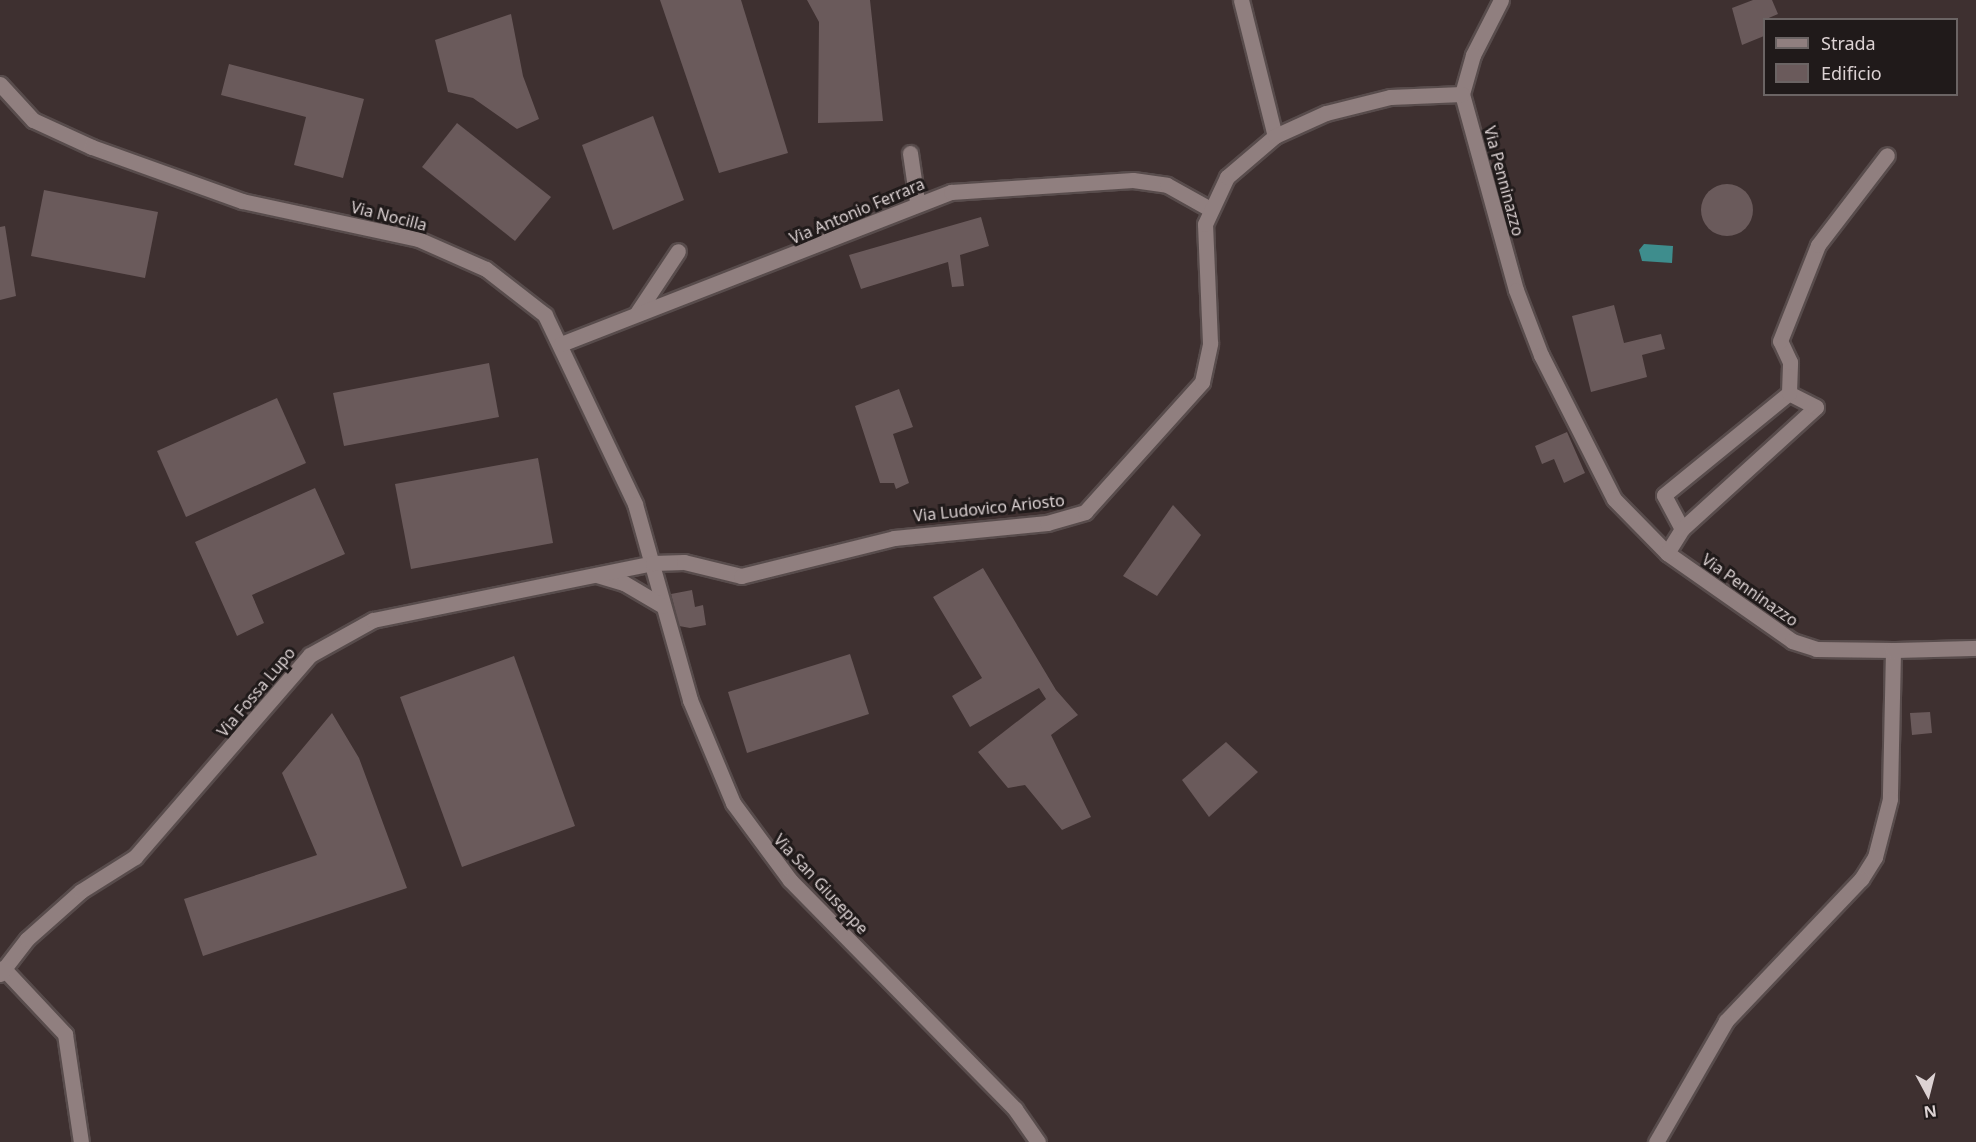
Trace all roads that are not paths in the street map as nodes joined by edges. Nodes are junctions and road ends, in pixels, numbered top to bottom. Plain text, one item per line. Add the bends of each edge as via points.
1 (1241, 0) edge
2 (1501, 0) edge
3 (0, 84) edge
4 (1462, 94) junction
5 (1275, 136) junction
6 (910, 153) dead end
7 (1887, 155) dead end
8 (917, 201) junction
9 (1210, 208) junction
10 (678, 251) dead end
11 (637, 313) junction
12 (561, 344) junction
13 (1789, 393) junction
14 (1682, 529) junction
15 (1667, 553) junction
16 (653, 563) junction
17 (592, 574) junction
18 (663, 606) junction
19 (1976, 648) edge
20 (1893, 650) junction
21 (2, 971) edge
22 (81, 1142) edge
23 (1038, 1142) edge
24 (1656, 1142) edge

1 - 5 street
2 - 4 street via 1473,55
3 - 12 street, Via Nocilla via 33,120 92,147 242,201 418,239 486,269 545,315
4 - 5 street, Via Ludovico Ariosto via 1399,96 1354,105
4 - 15 street, Via Penninazzo via 1516,290 1541,355 1614,499
5 - 9 street, Via Ludovico Ariosto via 1227,177
6 - 8 street
7 - 13 street via 1818,244 1780,341 1790,362
8 - 9 street, Via Antonio Ferrara via 1047,183 1133,180 1167,185
8 - 11 street, Via Antonio Ferrara via 790,259
9 - 16 street, Via Ludovico Ariosto via 1203,249 1210,343 1206,373 1193,397 1085,512 1047,523 894,538 741,576 684,562
10 - 11 street
11 - 12 street, Via Antonio Ferrara
12 - 16 street, Via Nocilla via 635,504
13 - 14 street via 1664,495
13 - 14 street via 1816,407
14 - 15 street
15 - 20 street, Via Penninazzo via 1792,641 1816,648
16 - 17 street, Via Fossa Lupo
16 - 18 street, Via San Giuseppe
17 - 18 street via 624,583
17 - 21 street, Via Fossa Lupo via 383,617 310,655 135,857 81,891
18 - 23 street, Via San Giuseppe via 719,777 759,845 1015,1109
19 - 20 street, Via Penninazzo
20 - 24 street via 1890,799 1875,857 1861,879 1726,1021
21 - 22 street via 65,1034

